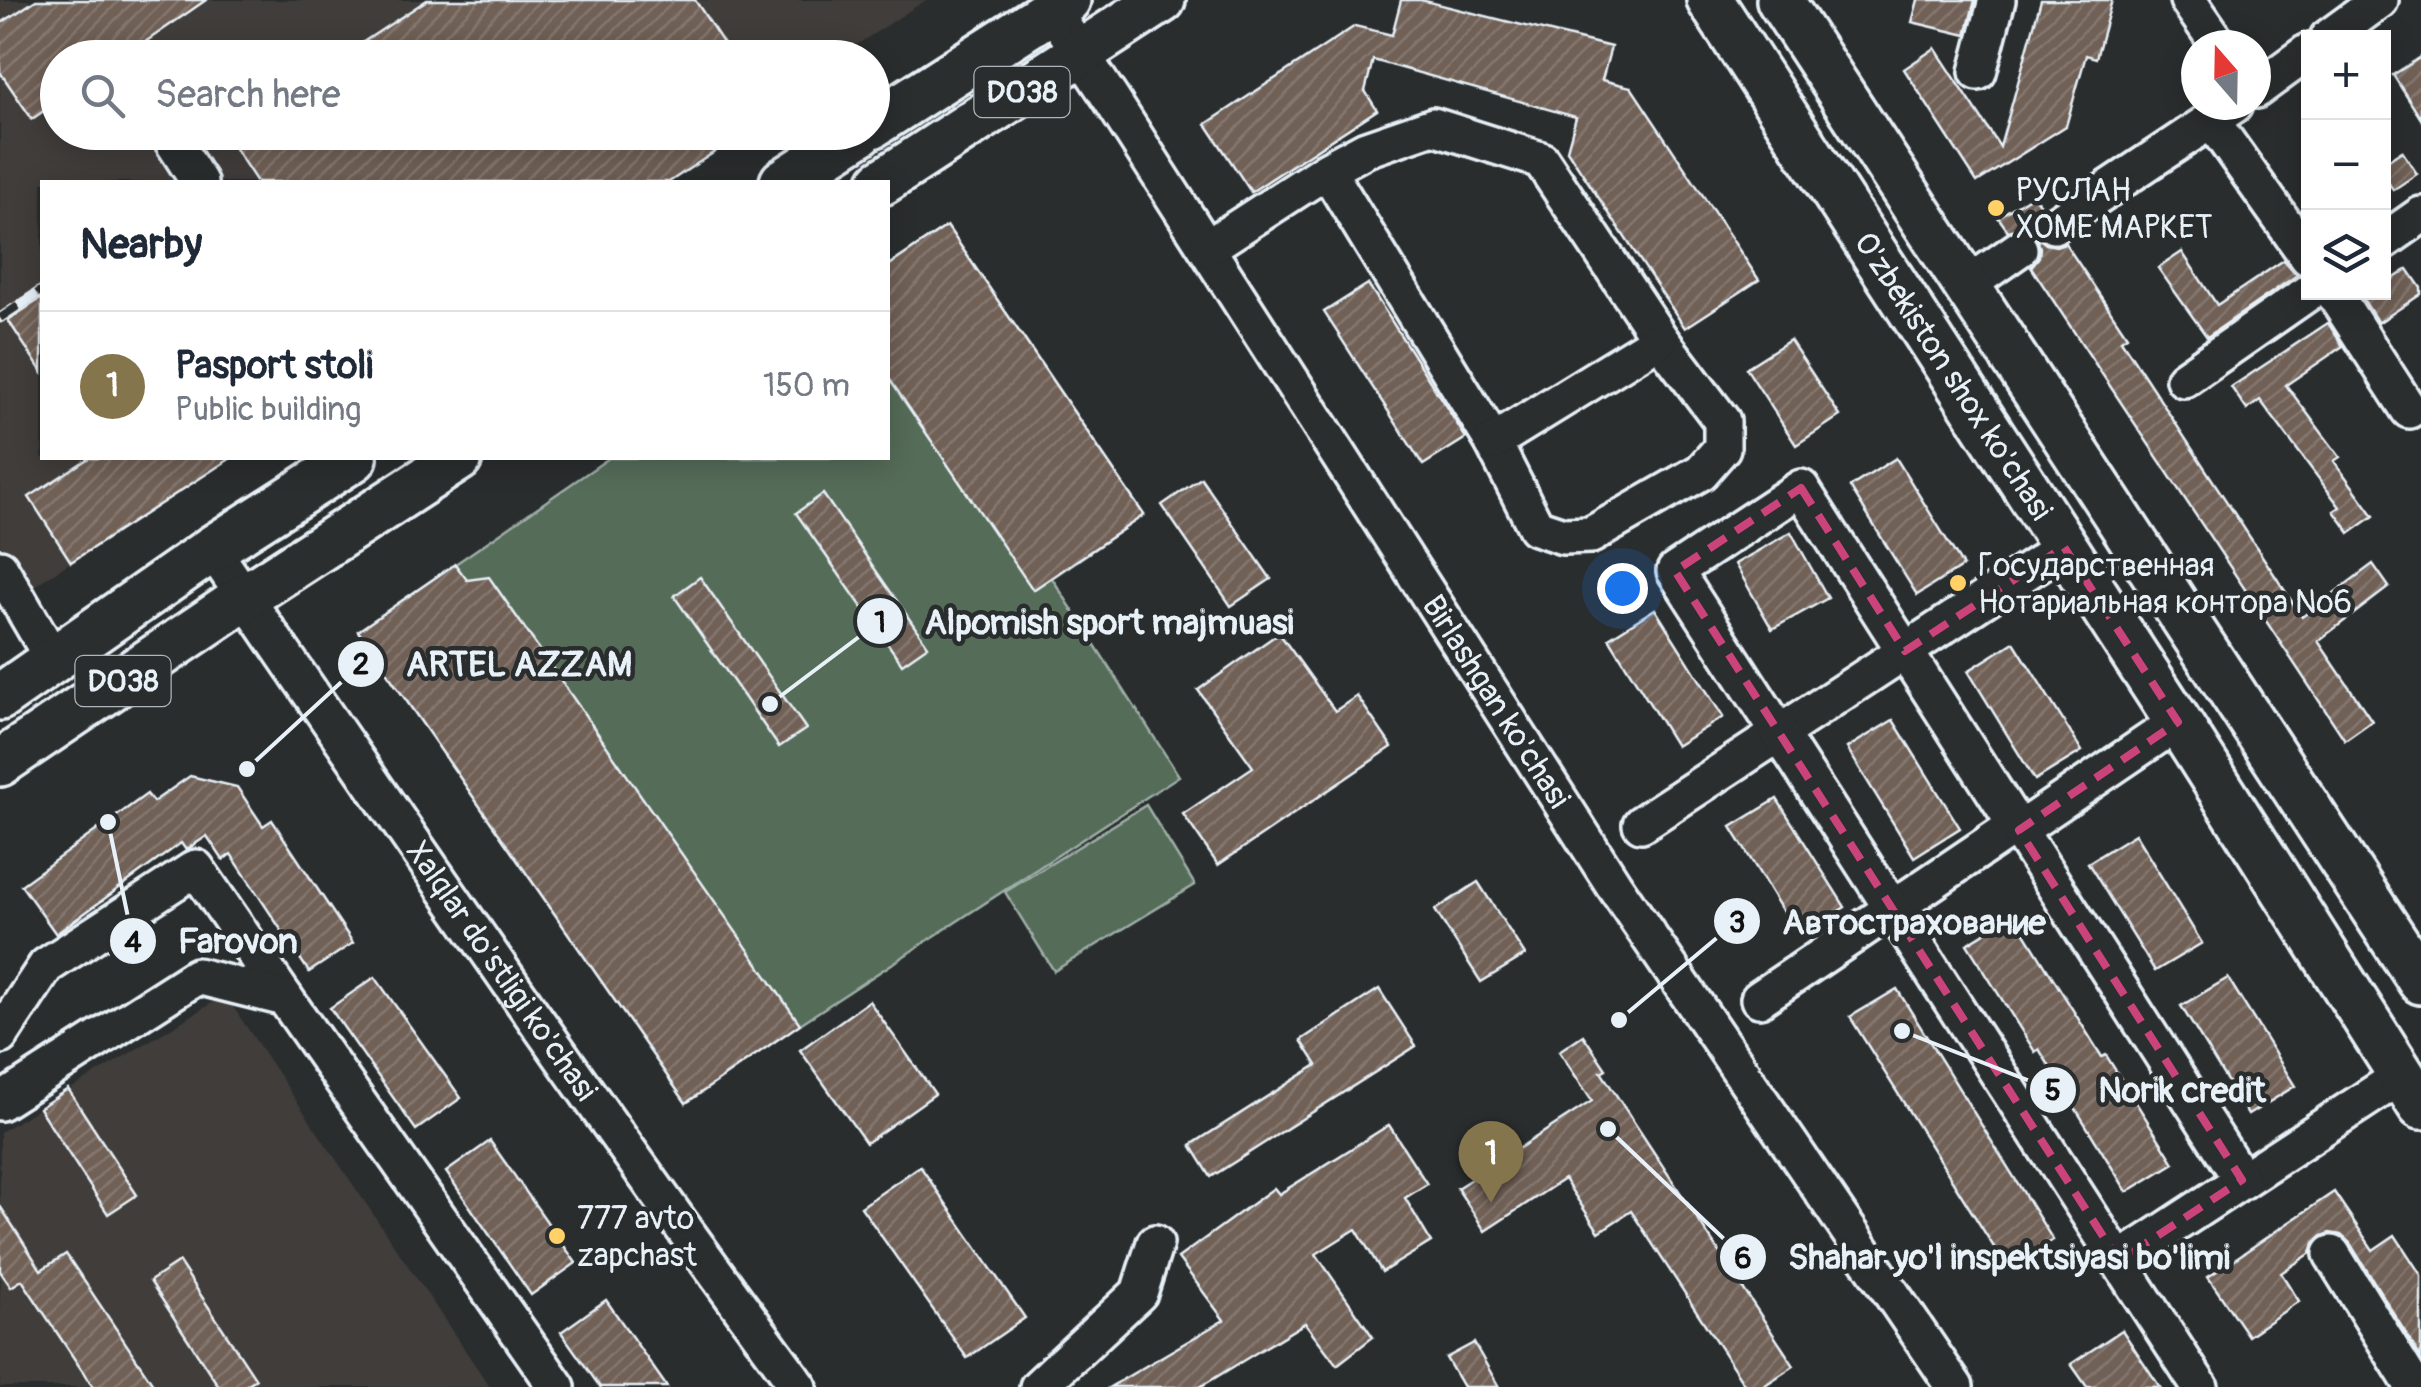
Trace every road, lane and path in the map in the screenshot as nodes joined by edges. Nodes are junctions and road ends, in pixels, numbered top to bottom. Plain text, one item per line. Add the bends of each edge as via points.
1 (1162, 0) edge
2 (1710, 0) edge
3 (1780, 0) edge
4 (1997, 0) edge
5 (2188, 0) edge
6 (2380, 0) edge
7 (1059, 5) edge
8 (2209, 30) edge
9 (2339, 30) edge
10 (1082, 53) junction
11 (2301, 57) edge
12 (1978, 72) dead end
13 (2271, 79) edge
14 (890, 113) edge
15 (2210, 120) edge
16 (2227, 120) edge
17 (179, 150) edge
18 (833, 150) edge
19 (1327, 170) junction
20 (199, 180) edge
21 (786, 180) edge
22 (885, 180) edge
23 (2421, 215) edge
24 (2054, 225) dead end
25 (2391, 236) edge
26 (2301, 244) edge
27 (1207, 248) junction
28 (2019, 249) dead end
29 (1966, 286) junction
30 (2301, 298) edge
31 (2338, 300) edge
32 (1660, 339) junction
33 (2184, 380) dead end
34 (2409, 410) dead end
35 (1494, 442) junction
36 (351, 460) edge
37 (457, 460) edge
38 (2064, 547) junction
39 (212, 549) junction
40 (0, 568) edge
41 (245, 597) junction
42 (1905, 650) junction
43 (54, 661) junction
44 (0, 697) edge
45 (2178, 722) junction
46 (1779, 733) junction
47 (0, 763) edge
48 (1641, 824) dead end
49 (2018, 827) junction
50 (1892, 909) junction
51 (2421, 981) edge
52 (285, 998) junction
53 (1759, 999) dead end
54 (0, 1036) edge
55 (2411, 1091) edge
56 (0, 1102) edge
57 (2242, 1180) junction
58 (1155, 1243) dead end
59 (2332, 1254) dead end
60 (2119, 1260) junction
61 (2407, 1384) edge
62 (558, 1387) edge
63 (798, 1387) edge
64 (1038, 1387) edge
65 (1955, 1387) edge
66 (2200, 1387) edge

1 - 10 main road, D038
2 - 38 main road, O'zbekiston shox ko'chasi
3 - 29 main road, O'zbekiston shox ko'chasi
4 - 12 street
5 - 8 street
6 - 9 street
7 - 10 street, Birlashgan ko'chasi
7 - 14 main road, D038
10 - 22 main road, D038
10 - 27 street, Birlashgan ko'chasi
11 - 13 street
15 - 24 street
16 - 26 street
17 - 20 street
18 - 21 main road
19 - 27 street
19 - 32 street via 1433,126 1540,160
19 - 35 street
23 - 25 street
27 - 65 street, Birlashgan ko'chasi via 1614,885
28 - 29 street
29 - 51 main road, O'zbekiston shox ko'chasi
30 - 33 street
31 - 34 street
32 - 35 street
32 - 35 street via 1722,421 1722,448 1700,472 1590,535 1563,536 1536,527
36 - 39 main road, D038
37 - 41 main road, D038
38 - 42 street
38 - 45 main road, O'zbekiston shox ko'chasi
39 - 41 street, Xalqlar do'stligi ko'chasi
39 - 43 main road, D038
40 - 43 street
41 - 47 main road, D038
41 - 63 street, Xalqlar do'stligi ko'chasi
42 - 46 street
42 - 46 street via 1801,488 1722,540 1675,571
42 - 49 street
43 - 44 main road, D038
45 - 49 street
45 - 55 main road, O'zbekiston shox ko'chasi
46 - 48 street
46 - 50 street
49 - 50 street
49 - 57 street
50 - 53 street
50 - 60 street
52 - 54 street via 196,868 46,966
52 - 56 street via 197,976
52 - 62 street
55 - 57 street
57 - 60 street
58 - 64 street via 1139,1293
59 - 61 street
60 - 66 street

